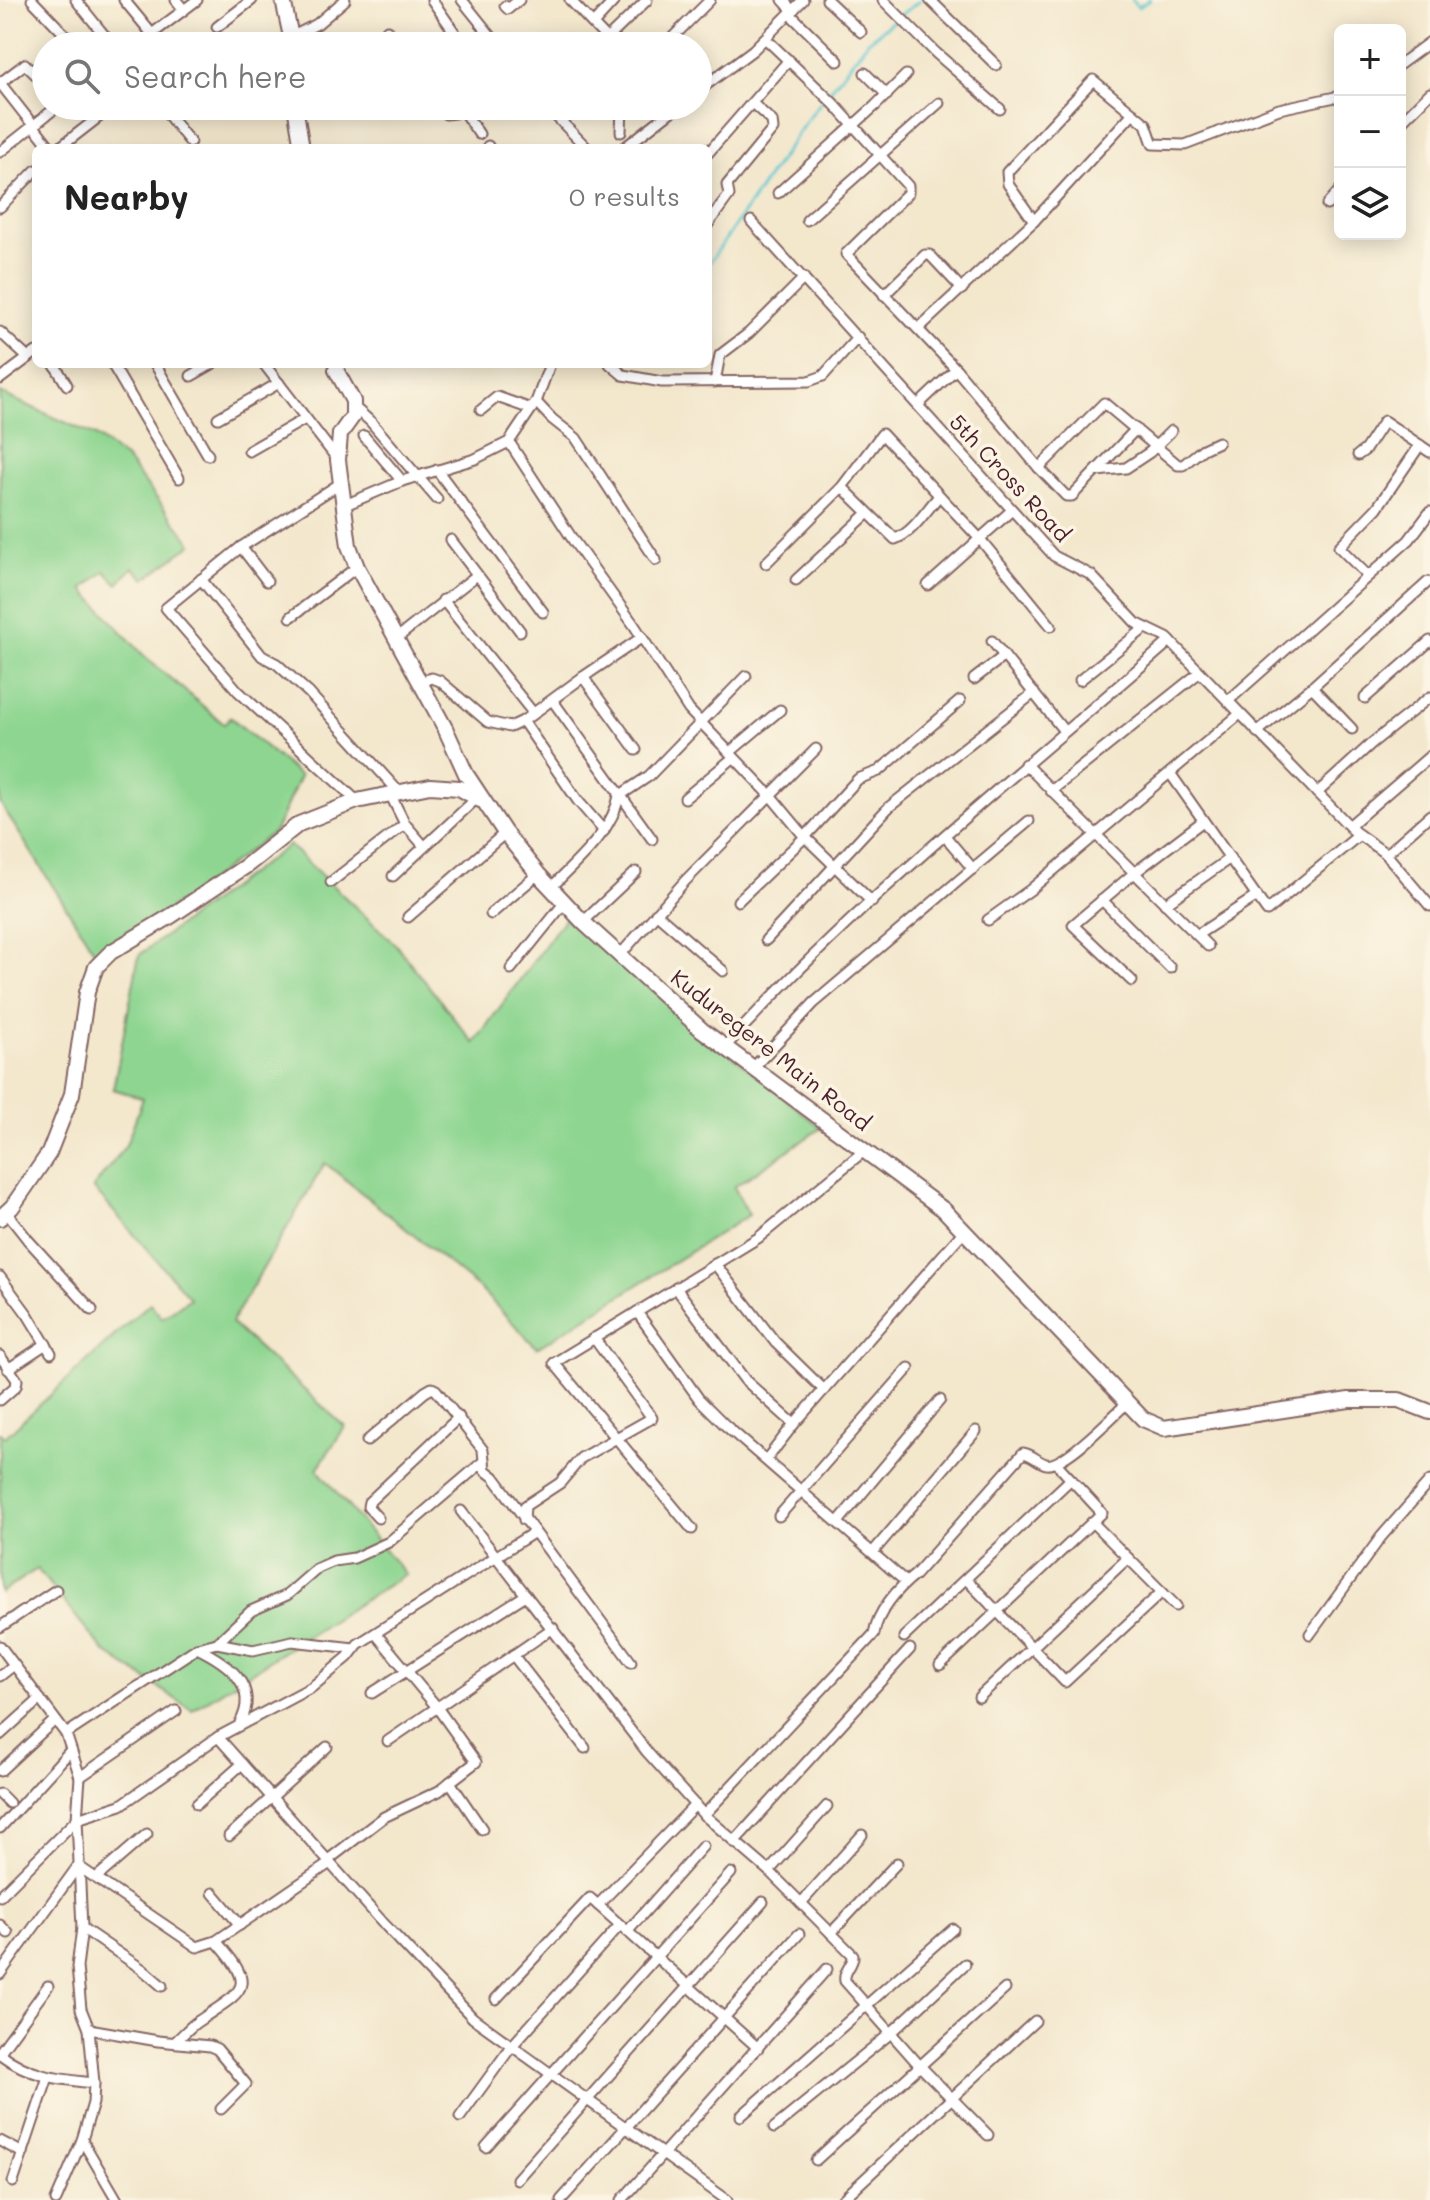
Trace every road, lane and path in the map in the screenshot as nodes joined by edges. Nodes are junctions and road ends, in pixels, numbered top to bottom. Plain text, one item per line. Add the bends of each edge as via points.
1 (32, 0) edge
2 (76, 0) edge
3 (124, 0) edge
4 (176, 0) edge
5 (197, 0) edge
6 (252, 0) edge
7 (283, 0) edge
8 (345, 0) edge
9 (432, 0) edge
10 (462, 0) edge
11 (519, 0) edge
12 (570, 0) edge
13 (615, 0) edge
14 (647, 0) edge
15 (710, 0) edge
16 (783, 0) edge
17 (803, 0) edge
18 (827, 0) edge
19 (883, 0) edge
20 (930, 0) edge
21 (505, 6) dead end
22 (184, 10) junction
23 (792, 13) junction
24 (593, 24) junction
25 (217, 27) dead end
26 (63, 32) edge
27 (102, 32) edge
28 (150, 32) edge
29 (155, 32) edge
30 (290, 32) edge
31 (305, 32) edge
32 (454, 32) edge
33 (488, 32) edge
34 (597, 32) edge
35 (613, 32) edge
36 (678, 32) edge
37 (861, 32) dead end
38 (766, 39) junction
39 (1430, 42) edge
40 (789, 60) junction
41 (1406, 60) edge
42 (838, 61) dead end
43 (996, 65) dead end
44 (32, 71) edge
45 (865, 73) dead end
46 (906, 75) dead end
47 (712, 80) edge
48 (1430, 93) edge
49 (887, 95) junction
50 (1334, 97) edge
51 (752, 103) junction
52 (939, 103) dead end
53 (1000, 109) dead end
54 (1133, 113) junction
55 (1406, 117) edge
56 (41, 120) edge
57 (95, 120) edge
58 (172, 120) edge
59 (297, 120) edge
60 (470, 120) edge
61 (560, 120) edge
62 (621, 120) edge
63 (660, 120) edge
64 (854, 125) junction
65 (34, 126) junction
66 (621, 132) dead end
67 (479, 134) dead end
68 (0, 136) edge
69 (190, 142) dead end
70 (48, 144) edge
71 (64, 144) edge
72 (301, 144) edge
73 (583, 144) edge
74 (629, 144) edge
75 (3, 148) edge
76 (712, 148) edge
77 (879, 155) junction
78 (32, 174) edge
79 (778, 193) dead end
80 (1334, 197) edge
81 (1327, 205) dead end
82 (0, 207) edge
83 (712, 218) edge
84 (807, 220) dead end
85 (751, 221) dead end
86 (1034, 221) junction
87 (804, 278) junction
88 (962, 289) junction
89 (884, 295) junction
90 (919, 328) junction
91 (0, 332) edge
92 (858, 337) junction
93 (32, 355) edge
94 (56, 368) edge
95 (115, 368) edge
96 (157, 368) edge
97 (205, 368) edge
98 (267, 368) edge
99 (337, 368) edge
100 (547, 368) edge
101 (615, 368) edge
102 (956, 369) junction
103 (191, 376) dead end
104 (0, 379) edge
105 (715, 382) junction
106 (279, 383) junction
107 (67, 385) dead end
108 (919, 404) junction
109 (533, 405) junction
110 (353, 406) junction
111 (481, 410) dead end
112 (218, 418) dead end
113 (305, 419) junction
114 (1136, 429) junction
115 (1171, 431) dead end
116 (364, 436) dead end
117 (509, 442) junction
118 (1218, 442) dead end
119 (1420, 445) junction
120 (1156, 446) junction
121 (249, 451) dead end
122 (1430, 452) edge
123 (208, 455) dead end
124 (1358, 455) dead end
125 (338, 460) junction
126 (1039, 468) junction
127 (437, 470) junction
128 (1097, 471) junction
129 (419, 476) junction
130 (179, 478) dead end
131 (402, 481) junction
132 (341, 483) junction
133 (842, 487) junction
134 (939, 496) junction
135 (437, 499) dead end
136 (345, 505) junction
137 (1012, 510) junction
138 (1430, 512) edge
139 (867, 514) junction
140 (980, 539) junction
141 (451, 540) dead end
142 (241, 547) junction
143 (656, 560) dead end
144 (766, 563) dead end
145 (357, 567) junction
146 (477, 575) junction
147 (1368, 576) junction
148 (201, 579) junction
149 (796, 580) dead end
150 (267, 581) dead end
151 (1429, 582) edge
152 (928, 585) dead end
153 (443, 600) junction
154 (543, 612) dead end
155 (291, 617) dead end
156 (1051, 626) dead end
157 (1145, 628) junction
158 (520, 631) dead end
159 (397, 638) junction
160 (641, 638) junction
161 (992, 641) dead end
162 (1170, 641) junction
163 (1430, 641) edge
164 (1004, 656) junction
165 (1200, 672) junction
166 (746, 676) dead end
167 (583, 677) junction
168 (974, 679) dead end
169 (1080, 680) dead end
170 (419, 682) junction
171 (1312, 687) junction
172 (1034, 693) junction
173 (1430, 697) edge
174 (1365, 698) dead end
175 (553, 701) junction
176 (960, 701) dead end
177 (1228, 701) junction
178 (780, 710) dead end
179 (534, 714) junction
180 (1240, 714) junction
181 (523, 721) junction
182 (701, 725) junction
183 (1352, 729) dead end
184 (1064, 731) junction
185 (1257, 732) junction
186 (816, 749) dead end
187 (636, 750) dead end
188 (732, 755) junction
189 (1430, 756) edge
190 (1025, 764) junction
191 (1170, 773) junction
192 (1051, 791) junction
193 (395, 793) junction
194 (1317, 793) junction
195 (770, 795) junction
196 (619, 796) junction
197 (685, 798) dead end
198 (480, 800) junction
199 (357, 801) junction
200 (1430, 815) edge
201 (1029, 821) dead end
202 (1203, 821) junction
203 (405, 824) junction
204 (1349, 826) junction
205 (604, 831) junction
206 (505, 833) junction
207 (1096, 834) junction
208 (1359, 835) junction
209 (945, 836) junction
210 (805, 837) junction
211 (652, 839) dead end
212 (424, 846) junction
213 (1386, 854) junction
214 (1230, 858) junction
215 (836, 865) junction
216 (973, 869) junction
217 (636, 872) dead end
218 (538, 874) junction
219 (1133, 874) junction
220 (393, 876) dead end
221 (331, 882) dead end
222 (551, 888) junction
223 (1257, 896) junction
224 (1102, 900) junction
225 (738, 901) dead end
226 (565, 902) junction
227 (872, 902) junction
228 (1165, 904) junction
229 (1430, 906) edge
230 (656, 913) junction
231 (491, 914) dead end
232 (408, 917) dead end
233 (988, 920) dead end
234 (583, 922) junction
235 (1197, 935) junction
236 (766, 940) dead end
237 (1208, 946) dead end
238 (620, 955) junction
239 (1170, 968) dead end
240 (511, 969) dead end
241 (723, 971) dead end
242 (1132, 981) dead end
243 (725, 1047) junction
244 (753, 1068) junction
245 (864, 1151) junction
246 (3, 1215) edge
247 (964, 1231) junction
248 (715, 1264) junction
249 (0, 1277) edge
250 (676, 1288) junction
251 (92, 1310) dead end
252 (637, 1312) junction
253 (594, 1338) junction
254 (0, 1356) edge
255 (909, 1368) dead end
256 (8, 1369) junction
257 (824, 1390) junction
258 (0, 1400) edge
259 (940, 1400) dead end
260 (1127, 1403) junction
261 (1430, 1412) edge
262 (459, 1417) junction
263 (794, 1424) junction
264 (976, 1431) dead end
265 (616, 1437) junction
266 (367, 1441) dead end
267 (766, 1460) junction
268 (484, 1461) junction
269 (1056, 1463) junction
270 (1071, 1479) junction
271 (1430, 1481) edge
272 (802, 1491) junction
273 (461, 1511) dead end
274 (779, 1516) dead end
275 (378, 1518) dead end
276 (524, 1520) junction
277 (838, 1522) junction
278 (1092, 1522) junction
279 (692, 1529) dead end
280 (533, 1533) junction
281 (873, 1552) junction
282 (497, 1558) junction
283 (1128, 1558) junction
284 (966, 1579) junction
285 (906, 1582) junction
286 (56, 1590) dead end
287 (1162, 1592) junction
288 (526, 1595) junction
289 (1176, 1606) dead end
290 (997, 1611) junction
291 (0, 1627) edge
292 (553, 1628) junction
293 (376, 1634) junction
294 (1310, 1634) dead end
295 (904, 1637) dead end
296 (217, 1643) junction
297 (0, 1646) edge
298 (197, 1648) junction
299 (354, 1648) junction
300 (1032, 1648) junction
301 (910, 1649) dead end
302 (513, 1655) junction
303 (631, 1662) dead end
304 (14, 1665) junction
305 (940, 1665) dead end
306 (407, 1671) junction
307 (0, 1676) edge
308 (372, 1693) dead end
309 (979, 1697) dead end
310 (40, 1699) junction
311 (436, 1706) junction
312 (176, 1711) dead end
313 (55, 1720) junction
314 (240, 1724) junction
315 (66, 1734) junction
316 (0, 1735) edge
317 (218, 1737) junction
318 (388, 1741) dead end
319 (327, 1747) dead end
320 (585, 1748) dead end
321 (71, 1750) junction
322 (242, 1764) junction
323 (0, 1771) edge
324 (80, 1777) junction
325 (450, 1782) junction
326 (0, 1794) edge
327 (272, 1797) junction
328 (9, 1803) dead end
329 (197, 1804) dead end
330 (695, 1805) junction
331 (827, 1806) dead end
332 (704, 1815) junction
333 (77, 1819) junction
334 (0, 1828) edge
335 (482, 1829) dead end
336 (147, 1834) dead end
337 (862, 1835) dead end
338 (229, 1836) dead end
339 (734, 1842) junction
340 (703, 1846) dead end
341 (329, 1862) junction
342 (897, 1863) dead end
343 (78, 1866) junction
344 (769, 1871) junction
345 (731, 1873) dead end
346 (96, 1878) junction
347 (213, 1893) dead end
348 (0, 1896) edge
349 (763, 1902) dead end
350 (801, 1903) junction
351 (598, 1905) junction
352 (0, 1925) edge
353 (240, 1925) junction
354 (82, 1928) junction
355 (624, 1928) junction
356 (953, 1929) dead end
357 (8, 1933) dead end
358 (831, 1933) junction
359 (799, 1934) dead end
360 (216, 1941) junction
361 (655, 1957) junction
362 (965, 1964) dead end
363 (827, 1969) dead end
364 (0, 1974) edge
365 (689, 1985) junction
366 (48, 1986) dead end
367 (162, 1986) dead end
368 (1005, 1989) dead end
369 (496, 1999) dead end
370 (866, 2006) junction
371 (724, 2017) junction
372 (1035, 2021) dead end
373 (89, 2029) junction
374 (891, 2033) junction
375 (176, 2041) junction
376 (511, 2047) junction
377 (758, 2048) junction
378 (0, 2053) edge
379 (920, 2066) junction
380 (549, 2075) junction
381 (48, 2077) junction
382 (94, 2083) junction
383 (952, 2098) junction
384 (587, 2101) junction
385 (221, 2109) dead end
386 (741, 2116) dead end
387 (460, 2117) dead end
388 (624, 2127) junction
389 (774, 2128) dead end
390 (988, 2135) dead end
391 (82, 2140) junction
392 (0, 2141) edge
393 (486, 2147) dead end
394 (23, 2153) junction
395 (663, 2155) junction
396 (816, 2160) dead end
397 (517, 2179) dead end
398 (13, 2182) dead end
399 (56, 2200) edge
400 (117, 2200) edge
401 (561, 2200) edge
402 (622, 2200) edge
403 (727, 2200) edge
404 (842, 2200) edge

1 - 26 street
2 - 27 street
3 - 28 street
4 - 22 street
5 - 22 street
6 - 25 street
7 - 30 street
8 - 31 street
9 - 32 street
10 - 33 street
11 - 21 street
12 - 24 street
13 - 24 street
14 - 35 street
15 - 36 street
16 - 23 street
17 - 23 street
18 - 37 street
19 - 53 street
20 - 43 street
22 - 29 street
23 - 38 street
23 - 42 street
24 - 34 street
38 - 40 street
38 - 47 street
39 - 41 street
40 - 51 street
40 - 64 street
44 - 65 street via 25,64 0,83
45 - 49 street
46 - 49 street
48 - 55 street
49 - 64 street
50 - 54 street via 1279,109 1185,145 1153,144 1146,124
51 - 76 street
51 - 83 street via 772,121 773,129 727,185 729,195
52 - 77 street
54 - 86 street
54 - 86 street via 1093,80 1007,172 1008,184
56 - 65 street
57 - 71 street
58 - 69 street
59 - 72 street
60 - 67 street
61 - 73 street
62 - 66 street
63 - 74 street
64 - 77 street
64 - 79 street
65 - 70 street
65 - 75 street
68 - 75 street
77 - 84 street
77 - 89 street via 908,186 908,193 846,254
78 - 82 street
80 - 81 street
85 - 87 street, 5th Cross Road
86 - 88 street
87 - 92 street, 5th Cross Road
87 - 105 street via 720,355
88 - 89 street via 925,255
88 - 90 street
89 - 90 street
90 - 102 street
91 - 93 street
92 - 105 street via 823,376 809,381
92 - 108 street, 5th Cross Road
93 - 104 street
94 - 107 street
95 - 130 street
96 - 123 street
97 - 103 street
98 - 106 street
99 - 110 street
100 - 109 street
101 - 105 street via 649,380
102 - 108 street
102 - 126 street
106 - 112 street
106 - 113 street
108 - 137 street, 5th Cross Road
109 - 111 street via 493,397
109 - 117 street
109 - 143 street via 576,438
110 - 125 street, Kuduregere Main Road via 353,416 340,434
110 - 129 street
113 - 121 street
113 - 125 street
114 - 120 street
114 - 126 street via 1104,403
114 - 128 street
115 - 120 street
116 - 131 street
117 - 127 street
117 - 160 street
118 - 120 street via 1183,465
119 - 122 street
119 - 124 street via 1384,421
119 - 147 street via 1377,508 1339,547
120 - 128 street via 1126,468
125 - 132 street, Kuduregere Main Road
126 - 128 street via 1066,496 1076,494
127 - 129 street
127 - 154 street
129 - 131 street
129 - 135 street
131 - 136 street
132 - 136 street, Kuduregere Main Road
132 - 142 street
133 - 134 street via 882,434
133 - 139 street
133 - 144 street
134 - 139 street via 895,539
134 - 140 street
136 - 145 street, Kuduregere Main Road
137 - 140 street
137 - 157 street, 5th Cross Road via 1054,556 1091,575
138 - 147 street via 1409,540
139 - 149 street
140 - 152 street
140 - 156 street
141 - 146 street
142 - 148 street
142 - 150 street
145 - 155 street
145 - 159 street, Kuduregere Main Road
146 - 153 street
146 - 158 street
147 - 177 street
148 - 193 street via 262,656 309,693
148 - 199 street via 166,608 238,691
151 - 171 street
153 - 159 street
153 - 179 street
157 - 162 street, 5th Cross Road
157 - 169 street
159 - 170 street, Kuduregere Main Road
160 - 167 street
160 - 182 street
161 - 164 street
162 - 165 street, 5th Cross Road
162 - 184 street
163 - 174 street
164 - 168 street
164 - 172 street
165 - 177 street, 5th Cross Road
165 - 192 street
166 - 182 street
167 - 175 street
167 - 187 street
170 - 181 street via 440,681 488,722 510,727
170 - 198 street, Kuduregere Main Road
171 - 183 street
171 - 185 street
172 - 184 street
172 - 215 street via 889,807
173 - 194 street
175 - 179 street
175 - 196 street
176 - 210 street via 879,771 858,779
177 - 180 street, 5th Cross Road
178 - 188 street
179 - 181 street
180 - 185 street, 5th Cross Road
180 - 191 street
181 - 205 street
182 - 188 street
182 - 196 street via 649,776
184 - 190 street
185 - 194 street, 5th Cross Road
186 - 195 street
188 - 195 street
188 - 197 street
189 - 204 street
190 - 192 street
190 - 209 street
191 - 202 street
191 - 207 street
192 - 207 street
193 - 198 street via 430,786 459,788
193 - 199 street
193 - 203 street
194 - 204 street, 5th Cross Road
195 - 210 street
195 - 230 street
196 - 205 street
196 - 211 street
198 - 206 street, Kuduregere Main Road
198 - 212 street
199 - 246 street via 299,824 96,967 87,992 72,1094 49,1153
200 - 213 street
201 - 216 street
202 - 214 street
202 - 219 street
203 - 212 street
203 - 221 street
204 - 208 street, 5th Cross Road
205 - 222 street
206 - 218 street, Kuduregere Main Road
206 - 232 street
207 - 219 street
207 - 233 street
208 - 213 street, 5th Cross Road
208 - 223 street via 1267,911
209 - 216 street
209 - 227 street
210 - 215 street
210 - 225 street
212 - 220 street
213 - 229 street, 5th Cross Road
214 - 223 street
214 - 228 street
215 - 227 street
215 - 236 street
216 - 244 street via 814,1003
217 - 234 street
218 - 222 street, Kuduregere Main Road
218 - 231 street
219 - 224 street
219 - 228 street
222 - 226 street, Kuduregere Main Road
223 - 235 street
224 - 239 street
224 - 242 street via 1073,925
226 - 234 street, Kuduregere Main Road
226 - 240 street
227 - 243 street via 781,986
228 - 235 street
230 - 238 street
230 - 241 street
234 - 238 street, Kuduregere Main Road
235 - 237 street
238 - 243 street, Kuduregere Main Road
243 - 244 street, Kuduregere Main Road
244 - 245 street, Kuduregere Main Road
245 - 247 street, Kuduregere Main Road
245 - 248 street via 758,1238
246 - 251 street
247 - 257 street
247 - 260 street, Kuduregere Main Road
248 - 250 street
248 - 257 street via 775,1342
249 - 256 street via 49,1348
250 - 252 street
250 - 263 street via 745,1380
252 - 253 street
252 - 267 street via 699,1399
253 - 265 street via 652,1418
253 - 265 street via 554,1363
254 - 256 street
255 - 272 street
256 - 258 street via 16,1386
257 - 263 street
259 - 277 street
260 - 261 street, Kuduregere Main Road via 1143,1419 1164,1428 1349,1400 1399,1400
260 - 269 street
262 - 266 street via 436,1390 428,1389
262 - 268 street via 483,1450
262 - 275 street via 369,1502
263 - 267 street
264 - 281 street
265 - 276 street via 581,1458 560,1483 525,1506
265 - 279 street
267 - 272 street
268 - 276 street via 485,1470
268 - 296 street via 389,1542 318,1568 287,1595 251,1611
269 - 270 street
269 - 285 street via 1047,1465 1023,1453
270 - 278 street via 1102,1513
270 - 284 street
271 - 294 street
272 - 274 street
272 - 277 street
273 - 282 street
276 - 280 street
277 - 281 street
278 - 283 street
278 - 290 street
280 - 282 street
280 - 303 street
281 - 285 street
282 - 288 street
282 - 293 street
283 - 287 street
283 - 300 street
284 - 290 street
284 - 295 street
285 - 332 street via 876,1621 874,1634
286 - 291 street
287 - 289 street
287 - 300 street via 1065,1682
288 - 292 street
288 - 306 street
290 - 300 street
290 - 305 street
292 - 302 street
292 - 330 street via 647,1752
293 - 299 street
293 - 306 street
296 - 298 street
296 - 299 street via 253,1650 292,1641
297 - 304 street
298 - 314 street via 225,1664 242,1683 247,1707
298 - 315 street
299 - 314 street via 312,1687
300 - 309 street
301 - 339 street
302 - 311 street
302 - 320 street
304 - 307 street
304 - 310 street
306 - 308 street
306 - 311 street
310 - 313 street
310 - 316 street
311 - 318 street
311 - 325 street via 476,1762
312 - 324 street
313 - 315 street
313 - 323 street
314 - 317 street
315 - 321 street
317 - 322 street
317 - 333 street via 121,1805
319 - 327 street
321 - 324 street
321 - 334 street
322 - 327 street
322 - 329 street
324 - 333 street
325 - 335 street
325 - 341 street via 384,1817
326 - 328 street
327 - 338 street
327 - 341 street
330 - 332 street
330 - 351 street
331 - 344 street
332 - 339 street
333 - 343 street
333 - 348 street
336 - 346 street
337 - 350 street
339 - 344 street
340 - 355 street
341 - 353 street
341 - 376 street via 473,2018
342 - 358 street
343 - 346 street
343 - 354 street
343 - 364 street
344 - 350 street
345 - 361 street
346 - 360 street via 194,1945
347 - 353 street
349 - 365 street
350 - 358 street
351 - 355 street
351 - 369 street via 590,1898
352 - 357 street
353 - 360 street
354 - 367 street
354 - 373 street via 77,1967 81,2009
355 - 361 street
355 - 376 street
356 - 370 street
358 - 370 street via 853,1955 845,1981
359 - 371 street
360 - 375 street via 238,1967 241,1985 235,1997
361 - 365 street
361 - 380 street
362 - 374 street
363 - 377 street
365 - 371 street
365 - 384 street
366 - 378 street
368 - 379 street
370 - 374 street
370 - 386 street
371 - 377 street
371 - 388 street
372 - 383 street
373 - 375 street
373 - 382 street
374 - 379 street
374 - 389 street
375 - 385 street via 217,2049 245,2080 243,2089
376 - 380 street
376 - 387 street
377 - 395 street
378 - 381 street via 19,2068
379 - 383 street
379 - 396 street
380 - 384 street
380 - 393 street
381 - 382 street
381 - 394 street
382 - 391 street
383 - 390 street
383 - 404 street
384 - 388 street
384 - 397 street
388 - 395 street
388 - 401 street
391 - 399 street
391 - 400 street
392 - 394 street
394 - 398 street
395 - 402 street
395 - 403 street

